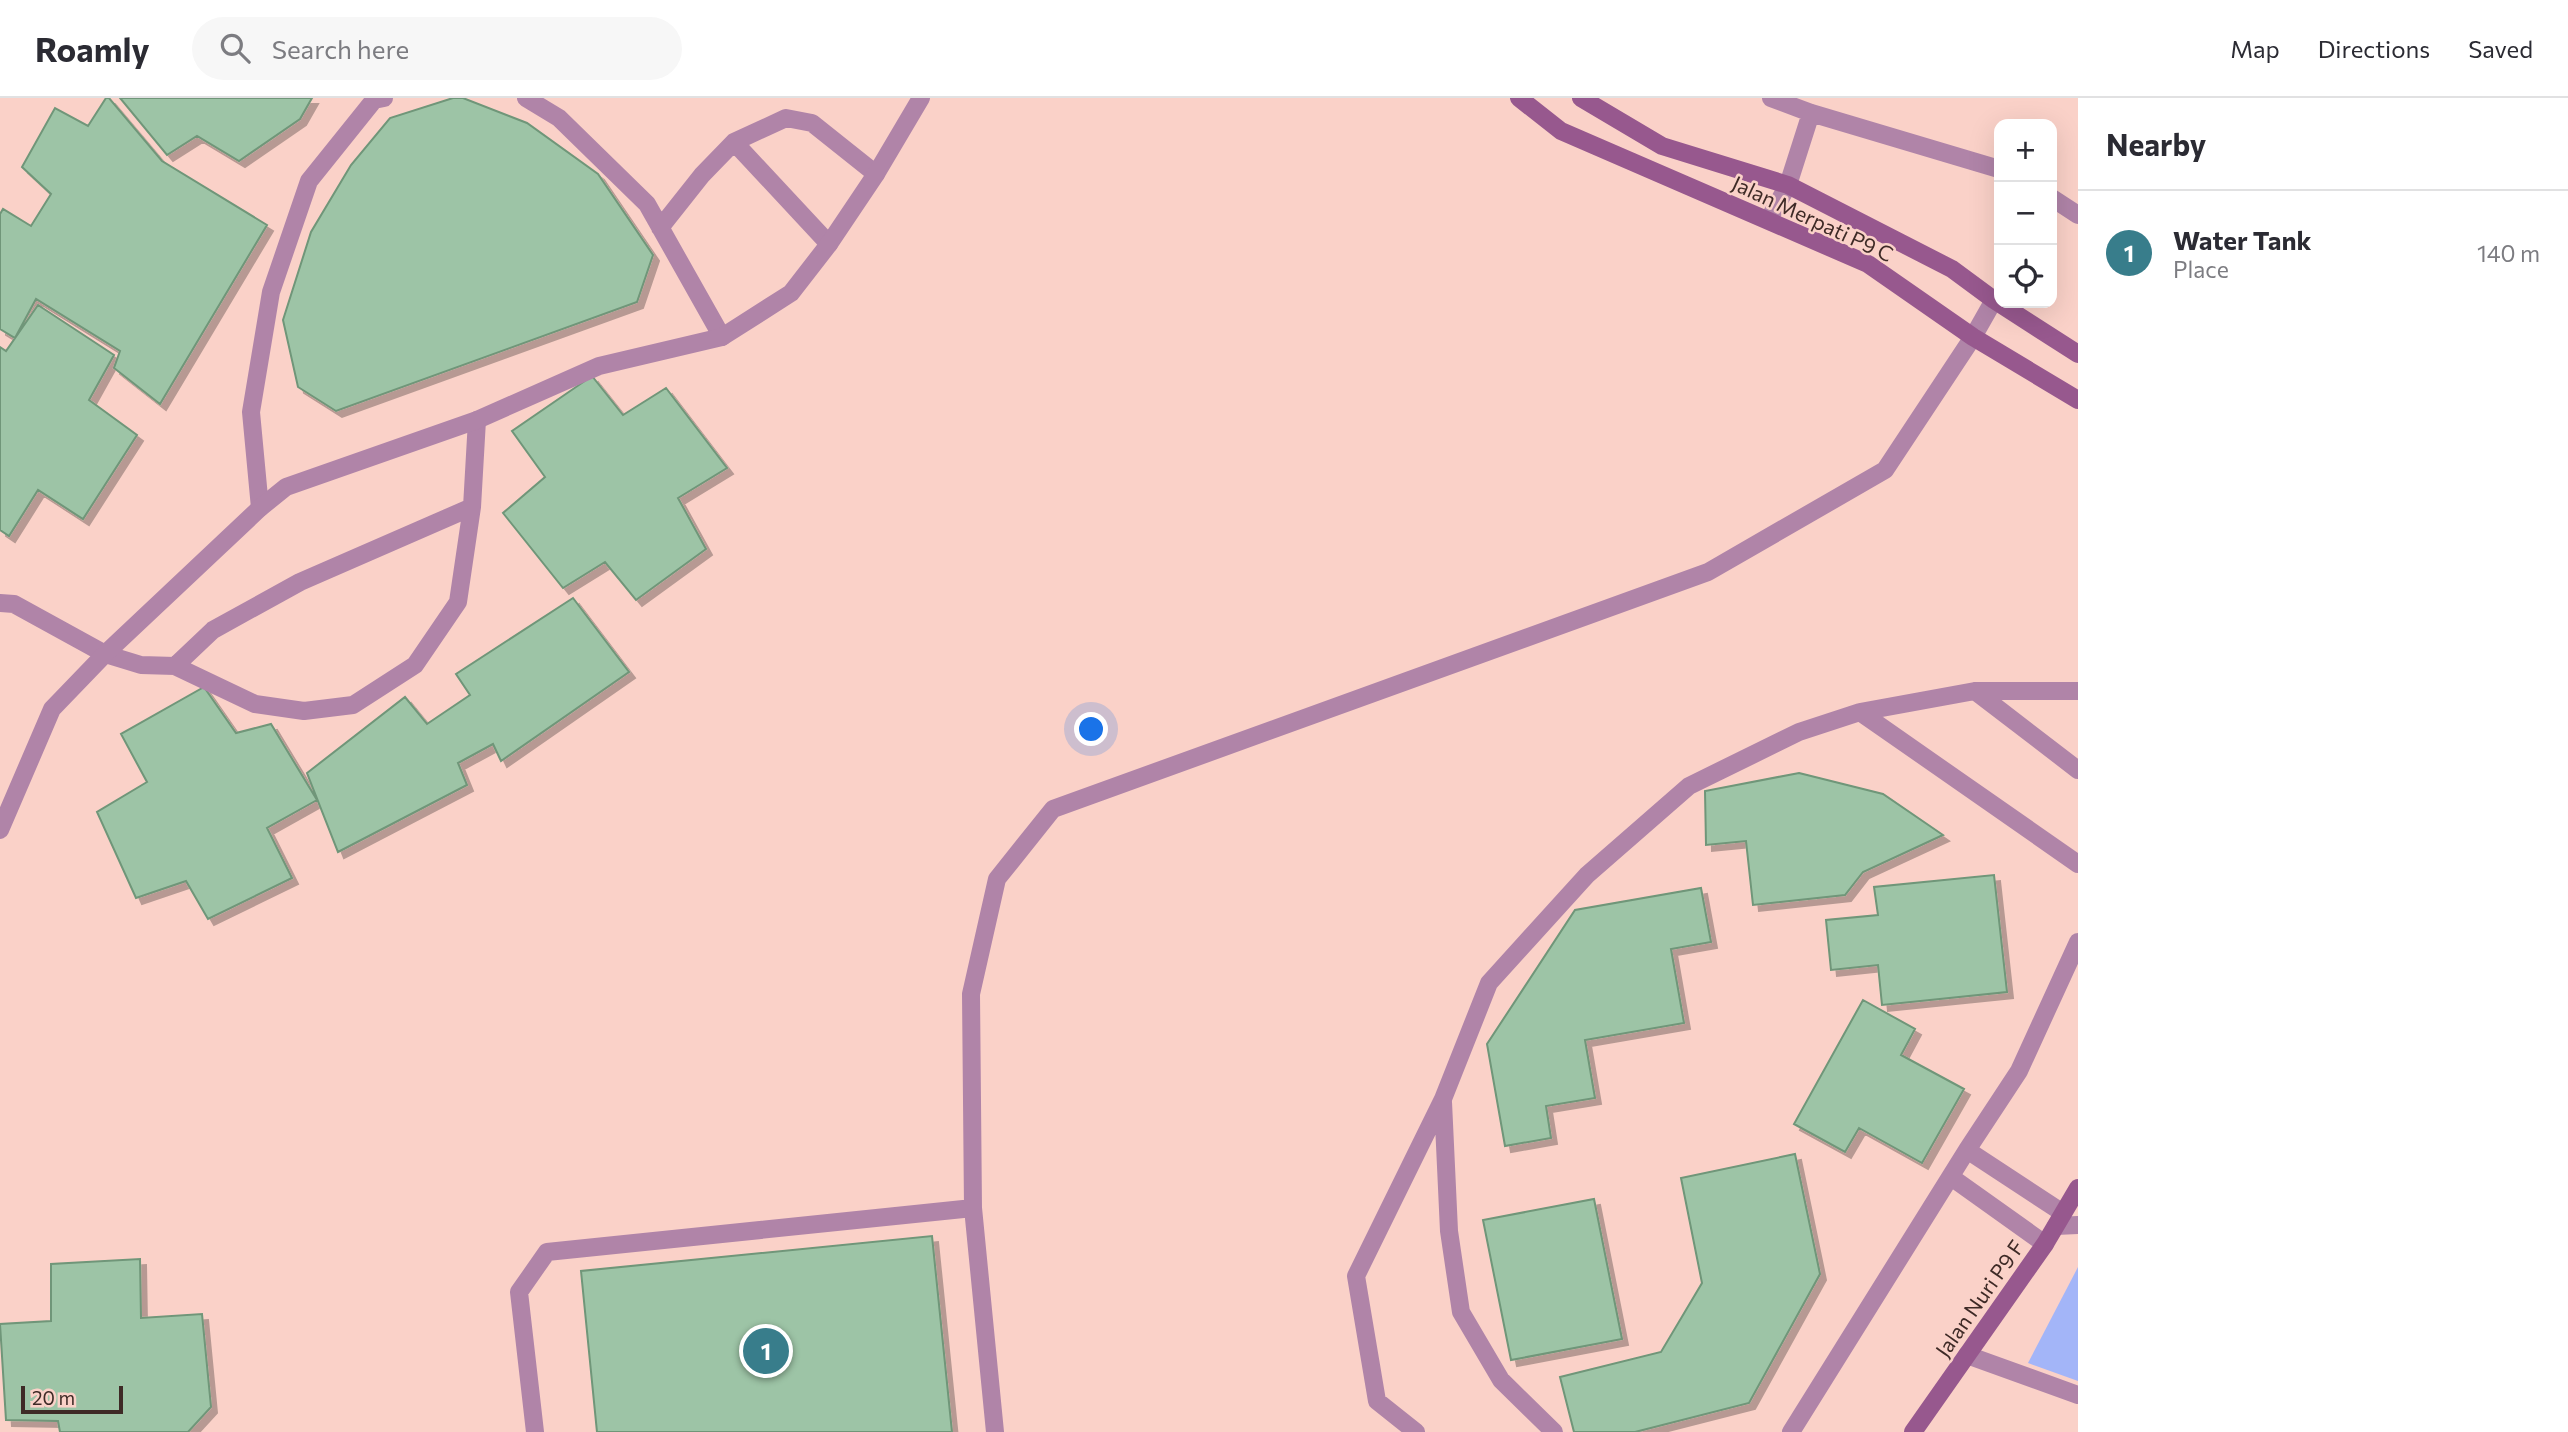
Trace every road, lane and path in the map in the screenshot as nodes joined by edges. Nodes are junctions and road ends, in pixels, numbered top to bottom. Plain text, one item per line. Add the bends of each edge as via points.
1 (526, 98) edge
2 (921, 98) edge
3 (1519, 98) edge
4 (1581, 98) edge
5 (1771, 98) edge
6 (377, 99) edge
7 (1811, 113) junction
8 (734, 142) junction
9 (1994, 168) edge
10 (876, 174) junction
11 (1788, 185) junction
12 (2057, 201) edge
13 (2078, 215) edge
14 (1769, 219) junction
15 (660, 228) junction
16 (829, 243) junction
17 (1994, 300) joint
18 (2006, 308) edge
19 (722, 337) junction
20 (1973, 337) junction
21 (2078, 354) edge
22 (2078, 400) edge
23 (477, 421) junction
24 (472, 507) junction
25 (260, 508) junction
26 (0, 603) edge
27 (105, 654) junction
28 (175, 666) junction
29 (1975, 691) junction
30 (2078, 691) edge
31 (1860, 712) junction
32 (2078, 770) edge
33 (0, 830) edge
34 (2078, 864) edge
35 (2078, 942) edge
36 (1443, 1099) junction
37 (1967, 1150) junction
38 (1951, 1177) junction
39 (2078, 1188) edge
40 (973, 1208) junction
41 (2060, 1220) junction
42 (2078, 1225) edge
43 (2045, 1244) junction
44 (1967, 1355) junction
45 (2078, 1395) edge
46 (535, 1432) edge
47 (995, 1432) edge
48 (1416, 1432) edge
49 (1554, 1432) edge
50 (1791, 1432) edge
51 (1913, 1432) edge

1 - 15 street via 559,118 647,204
2 - 10 street
3 - 14 street, Jalan Merpati P9 C via 1561,131
4 - 11 street, Jalan Merpati P9 C via 1662,146
5 - 7 street
6 - 25 street via 309,181 271,292 251,412
7 - 9 street
7 - 11 street
8 - 10 street via 786,118 812,123
8 - 15 street
8 - 16 street
10 - 16 street
11 - 14 street
11 - 17 street, Jalan Merpati P9 C via 1952,269
12 - 13 street
14 - 20 street, Jalan Merpati P9 C via 1868,264
15 - 19 street
16 - 19 street via 791,293
17 - 20 street
18 - 21 street, Jalan Merpati P9 C
19 - 23 street via 599,366
20 - 22 street, Jalan Merpati P9 C
20 - 40 street via 1885,470 1708,572 1053,809 997,879 971,993
23 - 24 street
23 - 25 street via 286,487
24 - 28 street via 300,582 213,630
24 - 28 street via 458,602 415,665 353,705 304,711 255,704
25 - 27 street
26 - 27 street via 14,604
27 - 28 street via 141,665
27 - 33 street via 52,709
29 - 30 street
29 - 31 street
29 - 32 street
31 - 34 street
31 - 36 street via 1799,732 1689,786 1587,875 1489,983
35 - 37 street via 2019,1071
36 - 48 street via 1356,1276 1377,1401
36 - 49 street via 1449,1231 1461,1312 1501,1380
37 - 38 street
37 - 41 street
38 - 43 street
38 - 50 street
39 - 41 street, Jalan Nuri P9 F
40 - 46 street via 547,1252 519,1292
40 - 47 street
41 - 42 street
41 - 43 street, Jalan Nuri P9 F
43 - 44 street, Jalan Nuri P9 F
44 - 45 street
44 - 51 street, Jalan Nuri P9 F

